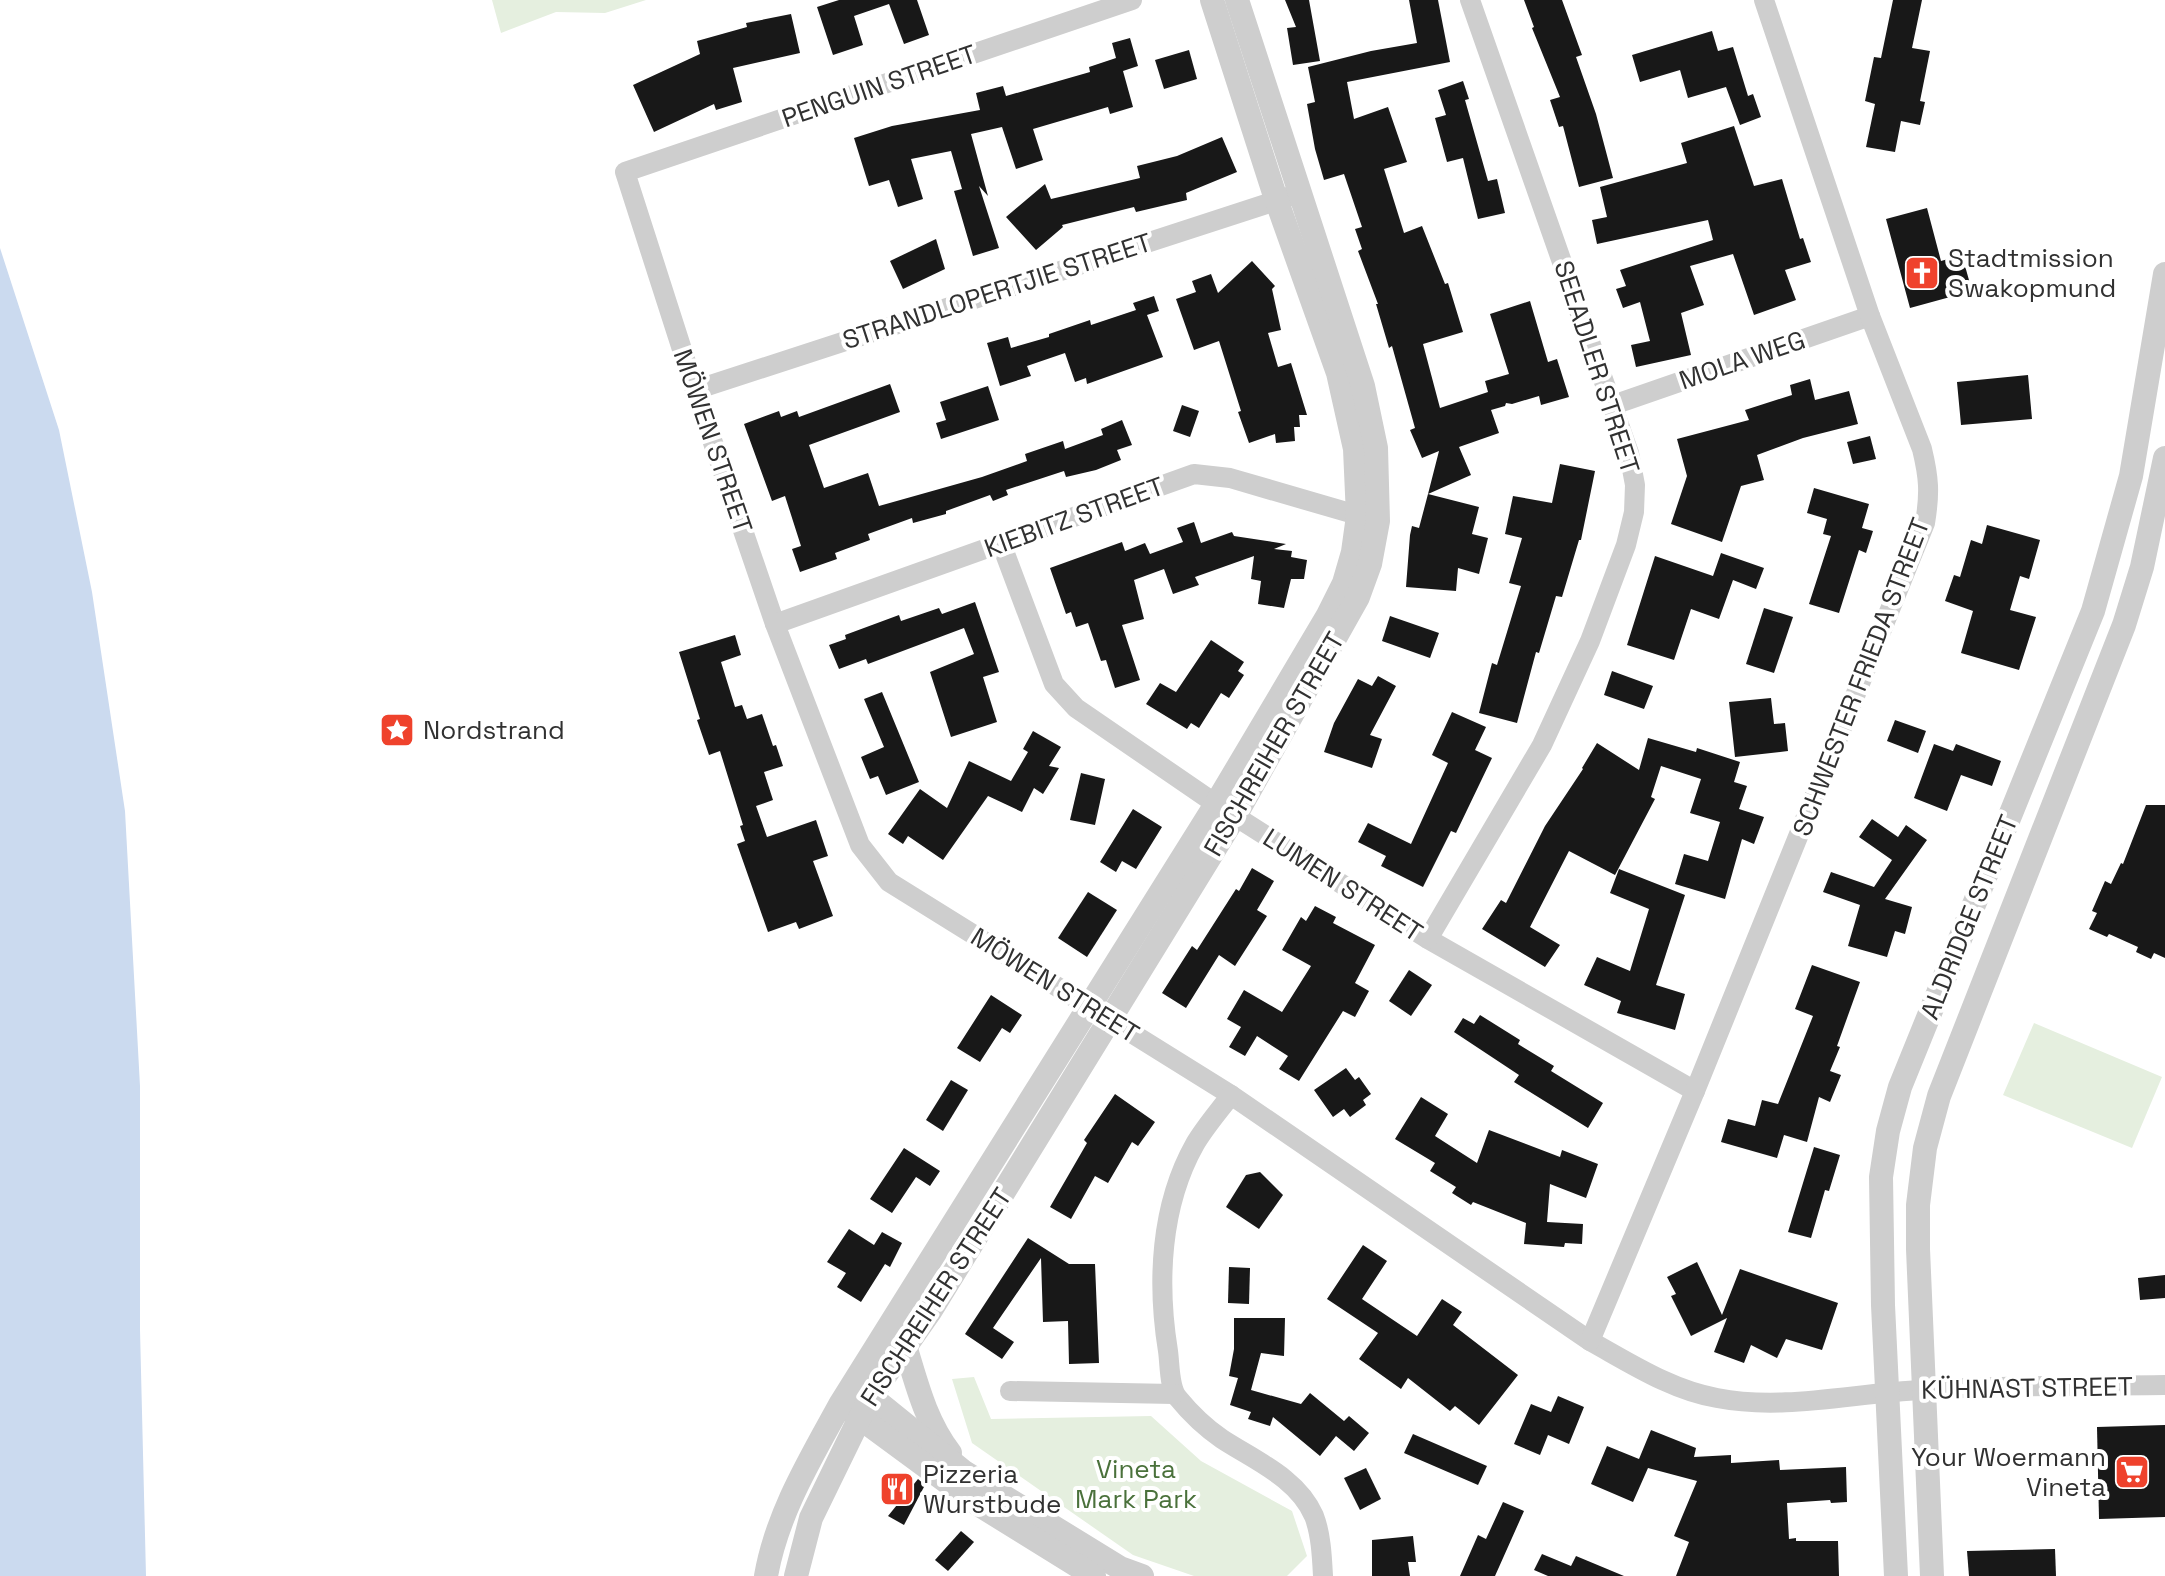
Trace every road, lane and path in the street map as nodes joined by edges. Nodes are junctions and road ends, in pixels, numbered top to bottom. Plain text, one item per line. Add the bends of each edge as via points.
1 (1132, 0) edge
2 (1212, 0) edge
3 (1237, 0) edge
4 (1470, 0) edge
5 (1764, 0) edge
6 (625, 172) joint
7 (1300, 193) junction
8 (1276, 199) junction
9 (2165, 274) edge
10 (1870, 316) junction
11 (695, 390) junction
12 (1613, 405) junction
13 (2165, 458) edge
14 (2131, 476) junction
15 (2163, 483) edge
16 (1368, 518) junction
17 (1001, 543) junction
18 (775, 624) junction
19 (2047, 724) junction
20 (2081, 737) junction
21 (1225, 810) junction
22 (1428, 939) junction
23 (1100, 1013) junction
24 (1695, 1091) junction
25 (1231, 1095) junction
26 (1590, 1341) junction
27 (906, 1349) junction
28 (2165, 1385) edge
29 (1924, 1390) junction
30 (1010, 1391) dead end
31 (1888, 1392) junction
32 (1174, 1394) junction
33 (856, 1400) junction
34 (964, 1472) junction
35 (1125, 1573) edge
36 (766, 1576) edge
37 (796, 1576) edge
38 (1094, 1576) edge
39 (1323, 1576) edge
40 (1896, 1576) edge
41 (1932, 1576) edge

1 - 6 street, PENGUIN STREET
2 - 8 street, FISCHREIHER STREET
3 - 7 street, FISCHREIHER STREET
4 - 12 street, SEEADLER STREET
5 - 10 street, SCHWESTER FRIEDA STREET
6 - 11 street, MÖWEN STREET
7 - 8 street, STRANDLOPERTJIE STREET
7 - 16 street, FISCHREIHER STREET via 1363,386 1376,448
8 - 11 street, STRANDLOPERTJIE STREET
8 - 16 street, FISCHREIHER STREET via 1338,373
9 - 14 street, ALDRIDGE STREET
10 - 12 street, MOLA WEG
10 - 24 street, SCHWESTER FRIEDA STREET via 1928,471 1925,523
11 - 18 street, MÖWEN STREET
12 - 22 street, SEEADLER STREET via 1635,485 1626,545 1542,745
13 - 15 street, ALDRIDGE STREET
14 - 15 street
14 - 19 street, ALDRIDGE STREET via 2093,611
15 - 20 street, ALDRIDGE STREET via 2124,625
16 - 17 street, KIEBITZ STREET via 1230,478 1194,474
16 - 21 street, FISCHREIHER STREET via 1327,617
17 - 18 street, KIEBITZ STREET
17 - 21 street, LUMEN STREET via 1054,684 1076,708
18 - 23 street, MÖWEN STREET via 860,845 881,873
19 - 20 street
19 - 31 street, ALDRIDGE STREET via 1900,1087 1888,1131 1881,1177
20 - 29 street, ALDRIDGE STREET via 1939,1096 1925,1148 1918,1205
21 - 22 street, LUMEN STREET
21 - 23 street, FISCHREIHER STREET
22 - 24 street, LUMEN STREET
23 - 25 street, MÖWEN STREET
23 - 27 street, FISCHREIHER STREET
23 - 33 street, FISCHREIHER STREET
24 - 26 street, SCHWESTER FRIEDA STREET
25 - 26 street, MÖWEN STREET
25 - 32 street via 1196,1143 1178,1180 1167,1223 1162,1270
26 - 31 street, MÖWEN STREET via 1650,1374 1716,1398 1793,1402
27 - 33 street, FISCHREIHER STREET
27 - 34 street via 932,1425
28 - 29 street, KÜHNAST STREET
29 - 31 street, KÜHNAST STREET
29 - 41 street, ALDRIDGE STREET
30 - 32 street
31 - 40 street, ALDRIDGE STREET
32 - 39 street via 1194,1417 1259,1459 1307,1503 1317,1523
33 - 34 street
33 - 36 street via 789,1502
33 - 37 street via 811,1518
33 - 38 street via 973,1501
34 - 35 street

